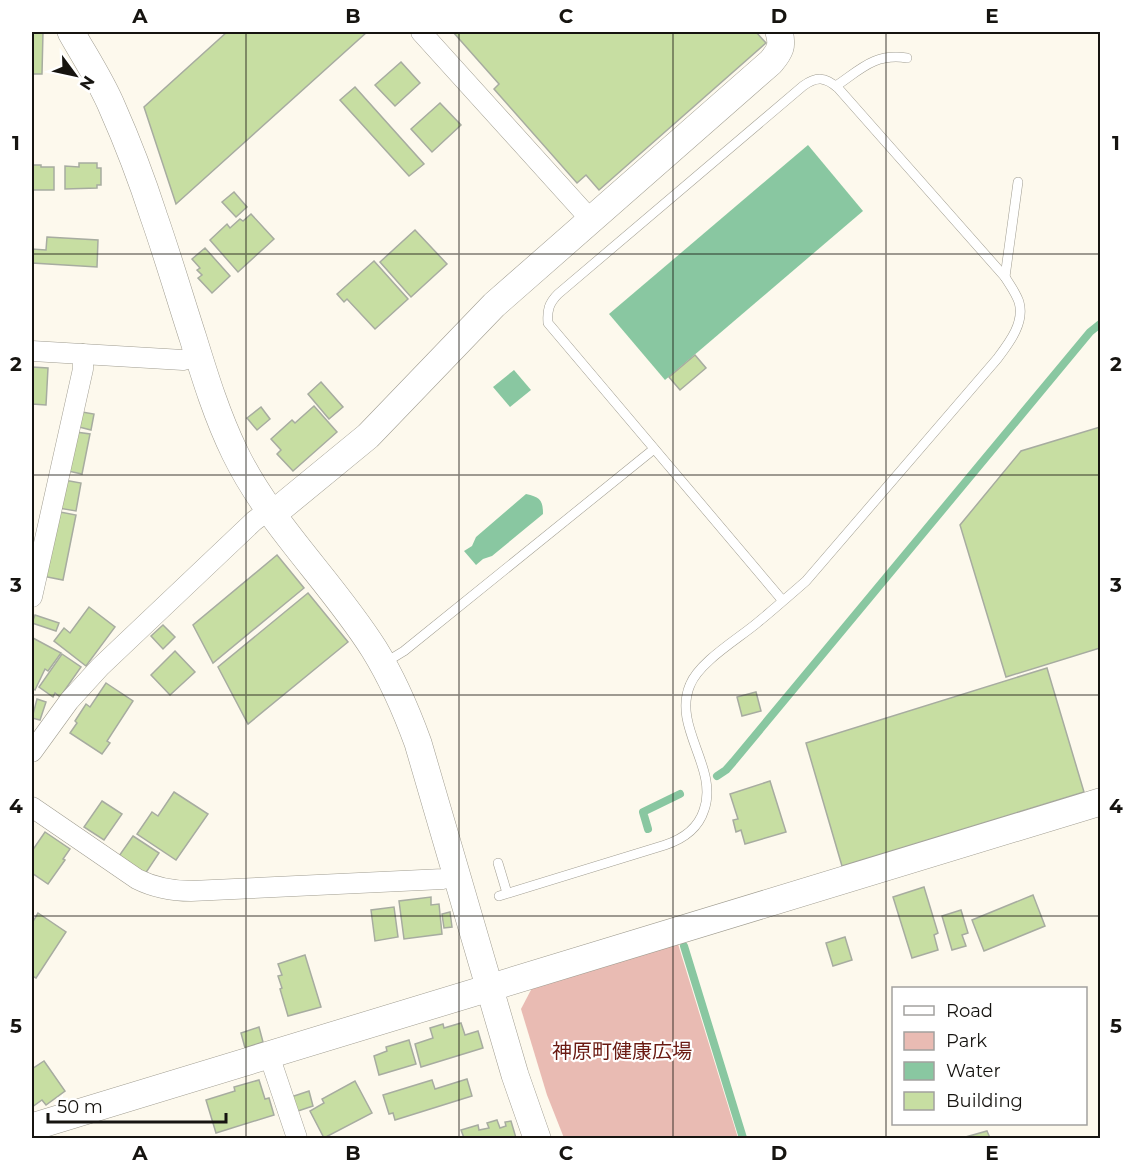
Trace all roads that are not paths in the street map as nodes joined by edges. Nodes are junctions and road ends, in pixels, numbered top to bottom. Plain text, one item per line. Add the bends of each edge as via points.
1 (71, 32) edge
2 (421, 32) edge
3 (779, 32) edge
4 (907, 58) dead end
5 (836, 86) junction
6 (1018, 182) dead end
7 (591, 220) junction
8 (1005, 277) junction
9 (32, 351) edge
10 (83, 354) junction
11 (198, 356) junction
12 (654, 449) junction
13 (272, 511) junction
14 (32, 597) edge
15 (783, 602) junction
16 (382, 664) junction
17 (32, 752) edge
18 (1101, 802) edge
19 (32, 807) edge
20 (498, 863) dead end
21 (457, 875) junction
22 (489, 989) junction
23 (270, 1055) junction
24 (32, 1127) edge
25 (297, 1138) edge
26 (537, 1138) edge

1 - 11 street via 112,105 134,160
2 - 7 street
3 - 7 street via 781,46 771,62
4 - 5 lane via 881,58
5 - 8 lane
5 - 12 lane via 821,79 803,86 550,302 549,323
6 - 8 lane
7 - 13 street via 494,305 368,436
8 - 15 lane via 1020,303 1015,332 1008,345 806,581
9 - 10 street
10 - 11 street via 183,360
10 - 14 street via 83,369
11 - 13 street via 224,429 250,482
12 - 15 lane
12 - 16 lane via 404,651
13 - 16 street
13 - 17 street via 254,521 100,667
15 - 20 lane via 708,662 690,684 686,712 707,786 707,802 693,830 680,840 503,895
16 - 21 street via 418,743
18 - 22 street
19 - 21 street via 136,879 163,889 431,880
21 - 22 street
22 - 23 street
22 - 26 street
23 - 24 street
23 - 25 street

